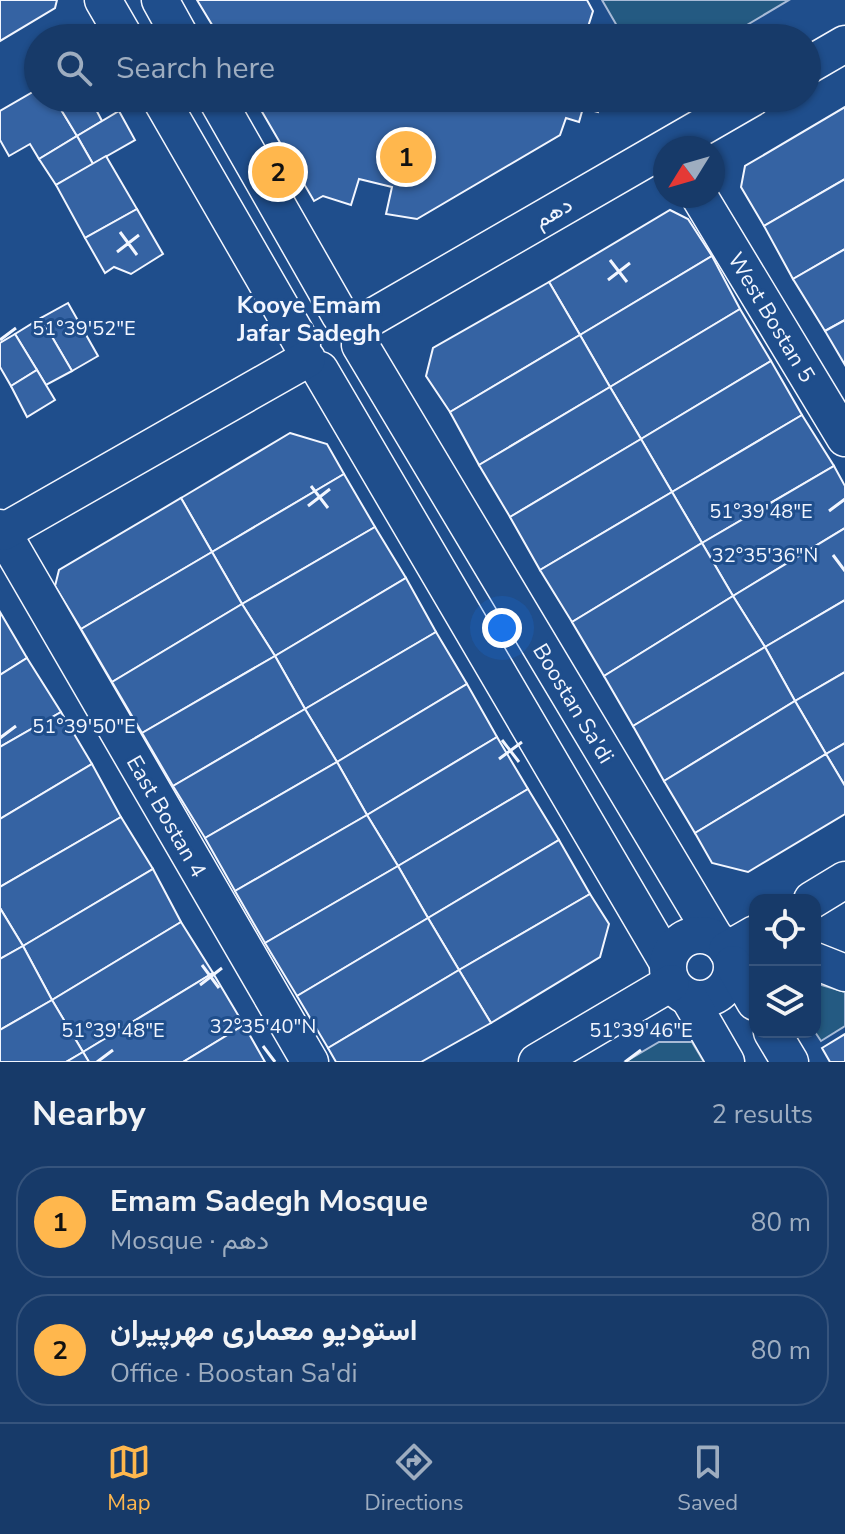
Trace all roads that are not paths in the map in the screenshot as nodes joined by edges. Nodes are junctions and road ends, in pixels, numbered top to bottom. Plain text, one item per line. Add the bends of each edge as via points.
1 (103, 0) edge
2 (160, 0) edge
3 (117, 24) edge
4 (173, 24) edge
5 (845, 44) edge
6 (821, 58) edge
7 (168, 112) edge
8 (224, 112) edge
9 (729, 112) edge
10 (688, 136) edge
11 (653, 157) edge
12 (706, 208) edge
13 (352, 329) junction
14 (310, 357) junction
15 (845, 438) edge
16 (1, 530) edge
17 (845, 880) edge
18 (821, 895) edge
19 (739, 943) edge
20 (821, 963) edge
21 (845, 973) edge
22 (749, 980) edge
23 (676, 982) junction
24 (776, 1038) edge
25 (310, 1062) edge
26 (537, 1062) edge
27 (726, 1062) edge
28 (790, 1062) edge

1 - 3 street
2 - 4 street
5 - 6 street
7 - 14 street
8 - 13 street, Boostan Sa'di
9 - 10 street, دهم
11 - 13 street, دهم
12 - 15 street, West Bostan 5
13 - 14 street via 353,362 346,368
13 - 14 street via 331,313 314,319 307,326
13 - 19 street, Boostan Sa'di
14 - 16 street
14 - 23 street
16 - 25 street, East Bostan 4
17 - 18 street
19 - 22 street, Boostan Sa'di
19 - 23 street via 721,993 711,998
19 - 23 street via 685,938 670,953
20 - 21 street
23 - 26 street
23 - 27 street
24 - 28 street

